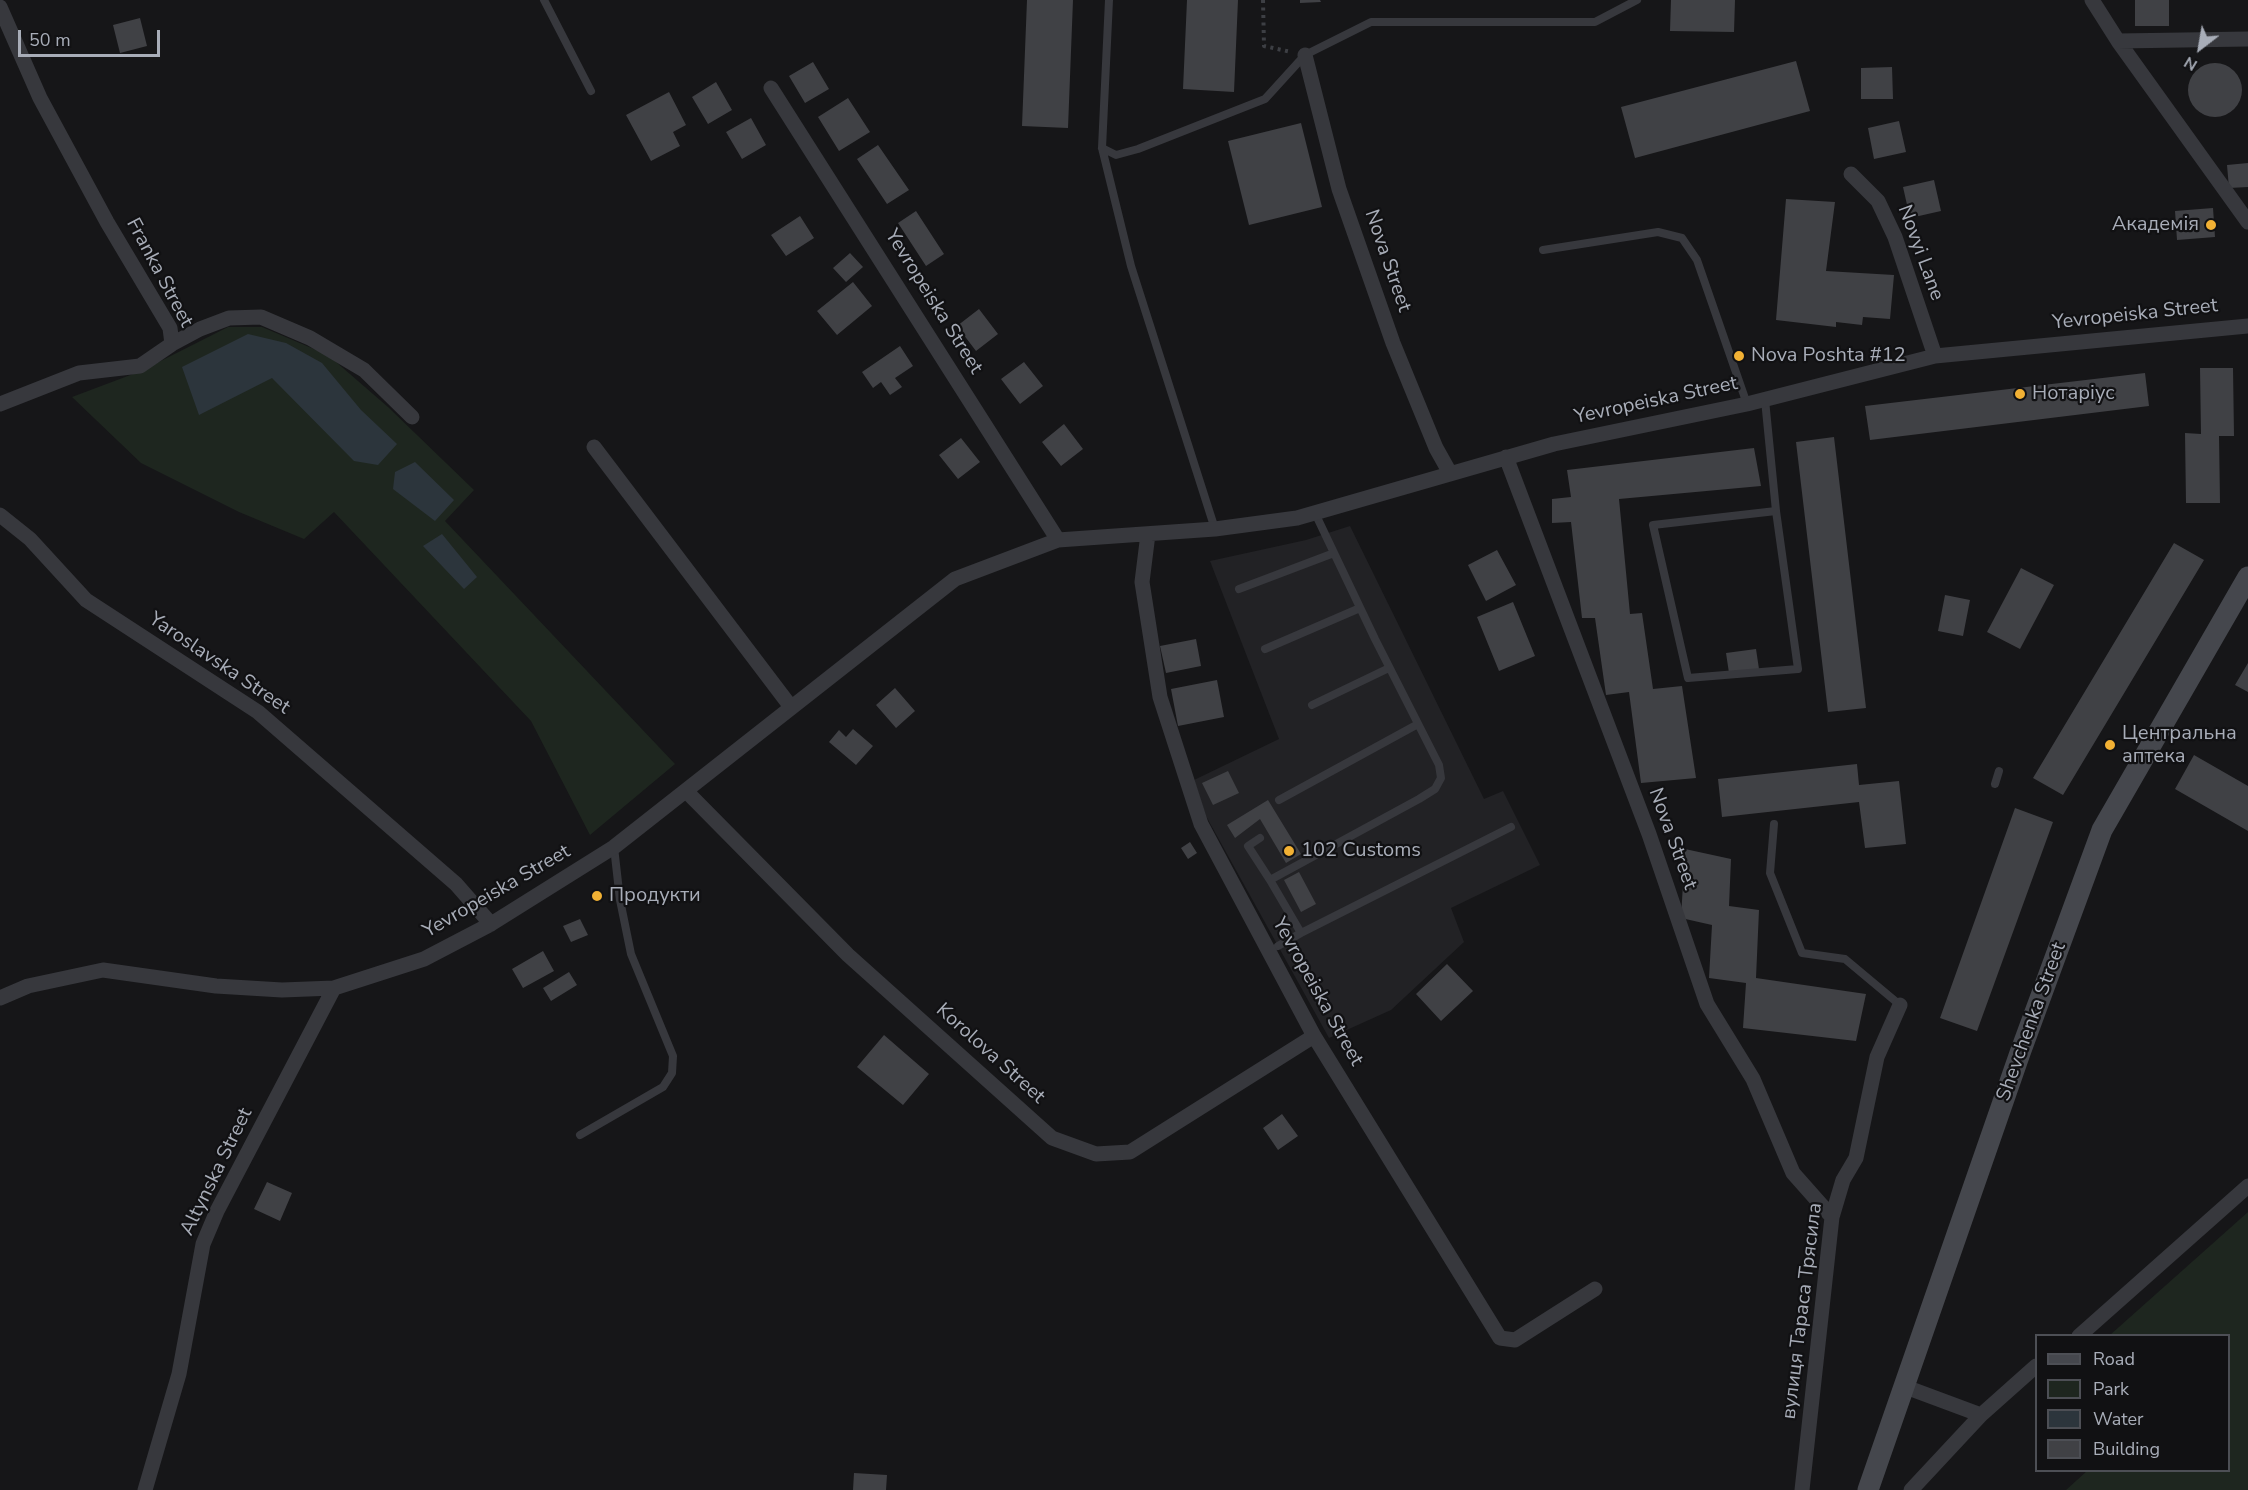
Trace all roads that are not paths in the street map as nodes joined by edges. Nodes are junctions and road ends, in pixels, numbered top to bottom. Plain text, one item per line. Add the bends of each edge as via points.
1 (544, 0) edge
2 (1109, 0) edge
3 (1637, 0) edge
4 (2092, 0) edge
5 (0, 7) edge
6 (2248, 39) edge
7 (2118, 41) junction
8 (1305, 55) junction
9 (771, 88) dead end
10 (591, 91) dead end
11 (1102, 148) junction
12 (1851, 174) dead end
13 (2248, 222) edge
14 (1543, 250) dead end
15 (2248, 326) edge
16 (172, 344) junction
17 (1935, 356) junction
18 (1765, 400) junction
19 (0, 404) edge
20 (1747, 404) junction
21 (412, 417) dead end
22 (594, 447) dead end
23 (1506, 457) junction
24 (1450, 473) junction
25 (1776, 511) junction
26 (1316, 513) junction
27 (0, 515) edge
28 (1215, 529) junction
29 (1148, 534) junction
30 (1058, 540) junction
31 (1334, 553) junction
32 (2248, 577) edge
33 (1239, 589) dead end
34 (1360, 608) junction
35 (1265, 649) dead end
36 (1389, 668) junction
37 (1312, 705) dead end
38 (791, 707) junction
39 (1418, 723) junction
40 (1999, 771) dead end
41 (1995, 784) dead end
42 (687, 792) junction
43 (1279, 800) dead end
44 (1774, 824) dead end
45 (1511, 827) dead end
46 (1260, 838) dead end
47 (614, 848) junction
48 (1270, 880) junction
49 (491, 924) junction
50 (1301, 933) junction
51 (1278, 946) dead end
52 (334, 988) junction
53 (0, 998) edge
54 (1900, 1005) joint
55 (1314, 1036) junction
56 (580, 1136) dead end
57 (2248, 1186) edge
58 (1832, 1217) junction
59 (1595, 1289) dead end
60 (2080, 1334) edge
61 (2035, 1368) edge
62 (1904, 1386) junction
63 (1981, 1415) junction
64 (145, 1490) edge
65 (1802, 1490) edge
66 (1868, 1490) edge
67 (1911, 1490) edge

1 - 10 lane
2 - 11 lane
3 - 8 lane via 1595,22 1371,22
4 - 7 street
5 - 16 street, Franka Street via 40,98 170,328
6 - 7 street
7 - 13 street
8 - 11 lane via 1265,99 1138,149 1116,155
8 - 24 street, Nova Street via 1339,189 1393,343
9 - 30 street, Yevropeiska Street
11 - 28 lane via 1131,266
12 - 17 street, Novyi Lane via 1878,201 1895,237
14 - 20 lane via 1658,232 1682,238 1698,260
15 - 17 street, Yevropeiska Street
16 - 19 street via 140,366 78,373
16 - 21 street, Franka Street via 229,318 261,317 310,338 364,370
17 - 18 street, Yevropeiska Street
18 - 20 street, Yevropeiska Street
18 - 25 lane
20 - 23 street, Yevropeiska Street
22 - 38 street
23 - 24 street, Yevropeiska Street
23 - 58 street, Nova Street via 1649,834 1707,1004 1753,1079 1793,1173
24 - 26 street, Yevropeiska Street
25 - 25 lane via 1653,525 1688,678 1798,669
26 - 28 street, Yevropeiska Street
26 - 31 lane
27 - 49 street, Yaroslavska Street via 30,539 86,600 258,712 456,884
28 - 29 street, Yevropeiska Street
29 - 30 street, Yevropeiska Street
29 - 55 street, Yevropeiska Street via 1142,582 1160,697 1201,824
30 - 38 street, Yevropeiska Street via 955,579
31 - 33 lane
31 - 34 lane
32 - 62 main road, Shevchenka Street via 2102,830
34 - 35 lane
34 - 36 lane
36 - 37 lane
36 - 39 lane
38 - 42 street, Yevropeiska Street
39 - 43 lane
39 - 48 lane via 1439,765 1441,778 1435,789
40 - 41 lane
42 - 47 street, Yevropeiska Street
42 - 55 street, Korolova Street via 848,955 1052,1137 1096,1155 1130,1152
44 - 54 lane via 1770,873 1802,953 1845,959
45 - 50 lane
46 - 48 lane via 1248,846
47 - 49 street, Yevropeiska Street
47 - 56 lane via 631,954 674,1056 672,1073 663,1087
48 - 50 lane
49 - 52 street, Yevropeiska Street via 424,959
50 - 51 lane
52 - 53 street, Yevropeiska Street via 216,986 103,970 28,986
52 - 64 street, Altynska Street via 203,1244 179,1374
54 - 58 street, вулиця Тараса Трясила via 1877,1057 1856,1158 1843,1180
55 - 59 street, Yevropeiska Street via 1500,1338 1515,1340
57 - 60 street
58 - 65 street, вулиця Тараса Трясила
61 - 63 street
62 - 63 street
62 - 66 main road, Shevchenka Street
63 - 67 street

